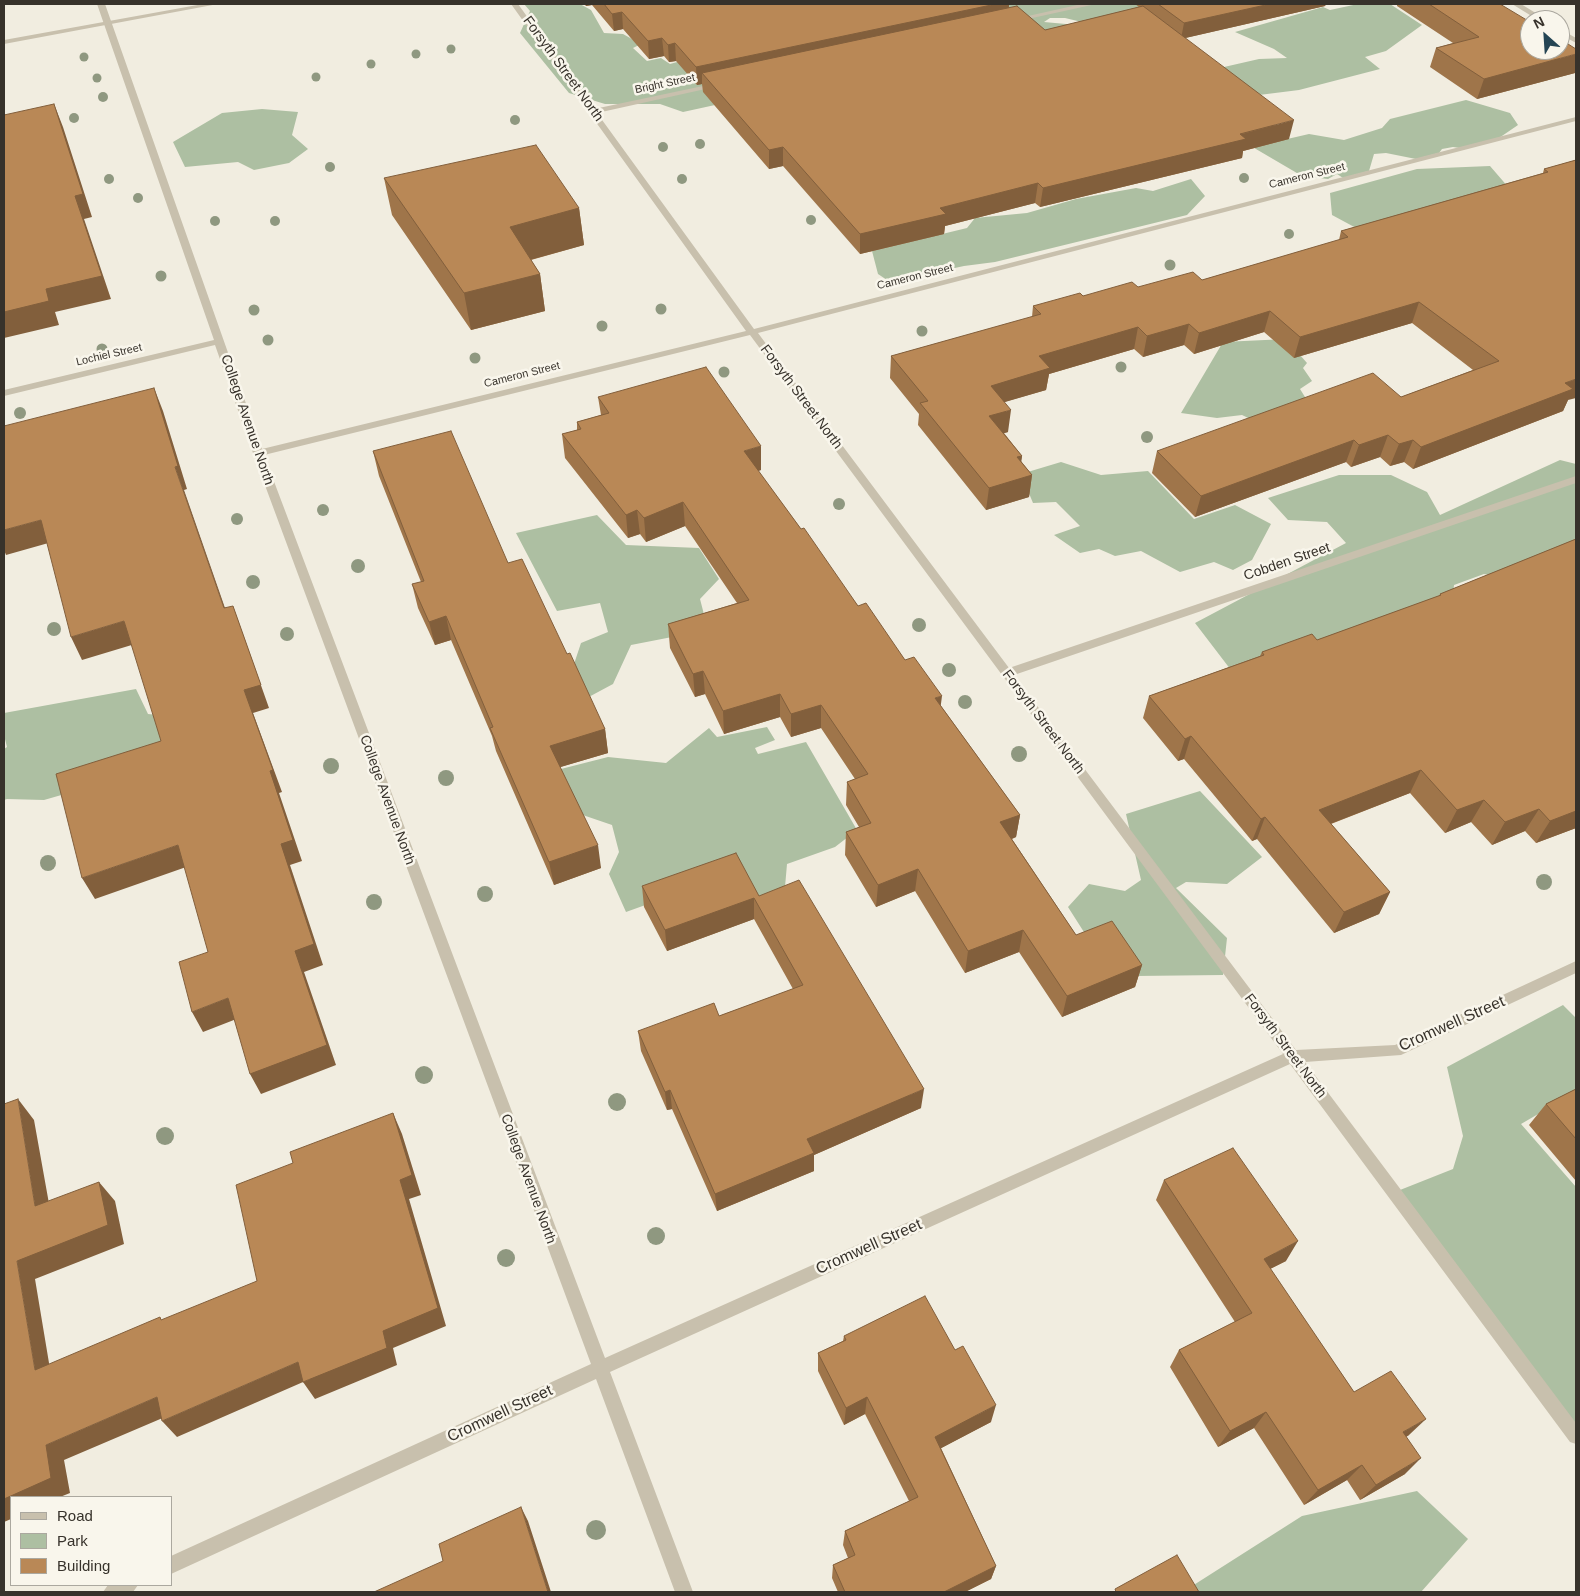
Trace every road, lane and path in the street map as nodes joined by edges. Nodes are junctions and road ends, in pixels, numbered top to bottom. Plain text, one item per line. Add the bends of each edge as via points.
1 (100, 4) edge
2 (214, 4) edge
3 (514, 4) edge
4 (1092, 4) edge
5 (108, 23) junction
6 (1004, 23) edge
7 (4, 42) edge
8 (731, 82) edge
9 (594, 111) junction
10 (1576, 119) edge
11 (752, 332) junction
12 (220, 341) junction
13 (4, 393) edge
14 (258, 453) junction
15 (1576, 479) edge
16 (1007, 673) junction
17 (1576, 967) edge
18 (1292, 1056) junction
19 (599, 1369) junction
20 (1576, 1436) edge
21 (172, 1565) edge
22 (127, 1586) edge
23 (112, 1592) edge
24 (684, 1592) edge

1 - 5 street, College Avenue North
2 - 5 street
3 - 9 street, Forsyth Street North
4 - 6 street
5 - 7 street
5 - 12 street, College Avenue North
8 - 9 street, Bright Street
9 - 11 street, Forsyth Street North
10 - 11 street, Cameron Street
11 - 14 street, Cameron Street
11 - 16 street, Forsyth Street North
12 - 13 street, Lochiel Street
12 - 14 street, College Avenue North
14 - 19 street, College Avenue North
15 - 16 street, Cobden Street
16 - 18 street, Forsyth Street North
17 - 18 street, Cromwell Street via 1396,1051
18 - 19 street, Cromwell Street
18 - 20 street, Forsyth Street North
19 - 21 street, Cromwell Street
19 - 24 street, College Avenue North
22 - 23 street

